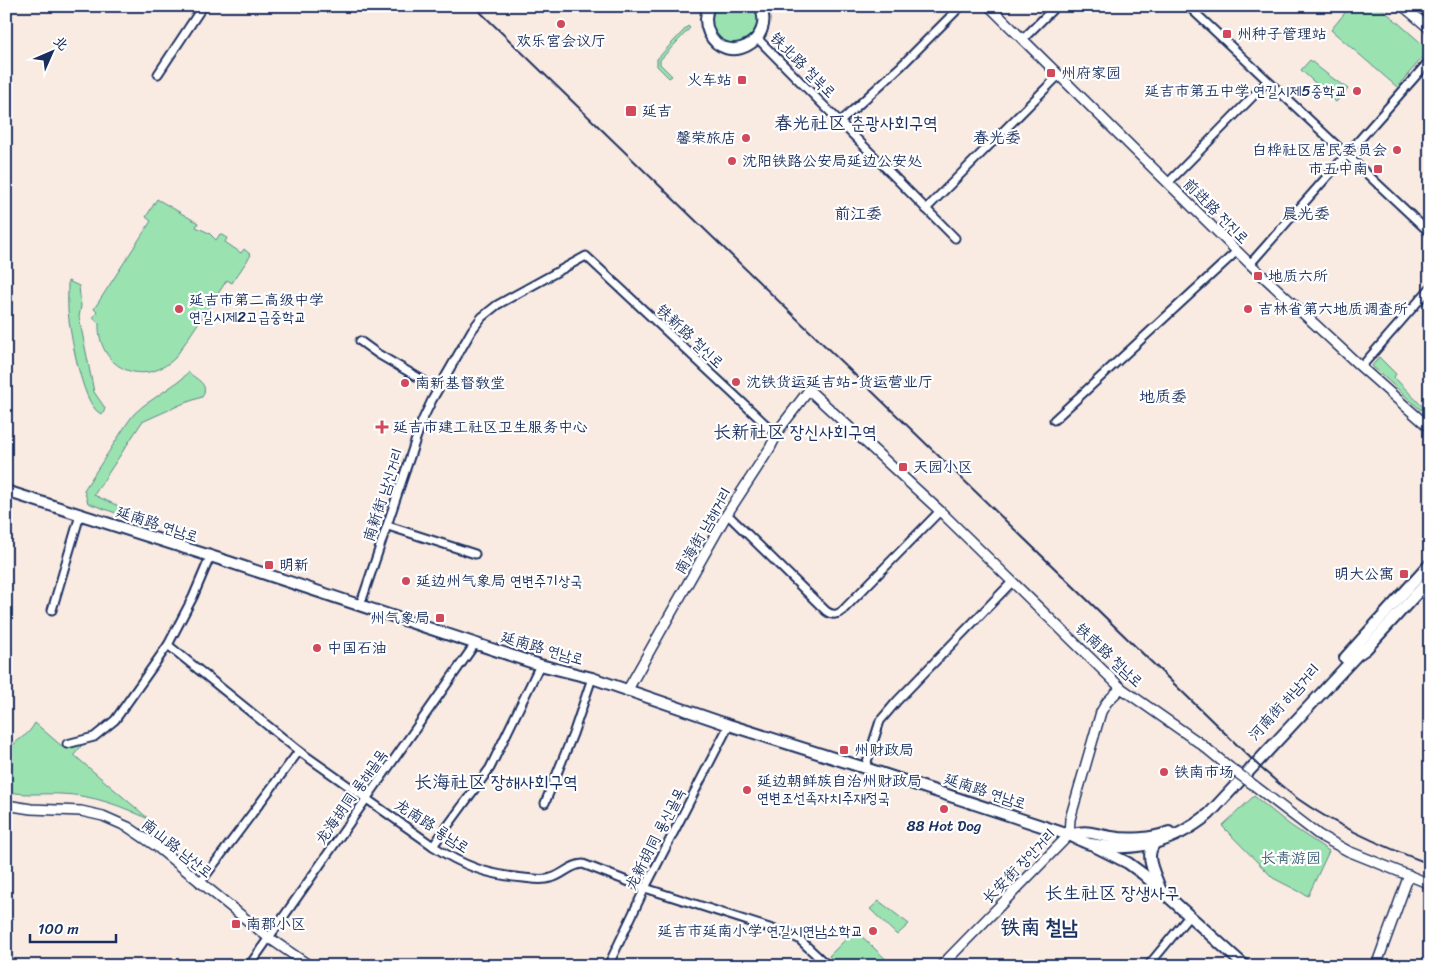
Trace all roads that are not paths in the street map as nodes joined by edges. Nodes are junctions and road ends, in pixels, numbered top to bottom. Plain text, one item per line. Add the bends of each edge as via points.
1 (202, 6) edge
2 (961, 6) edge
3 (989, 6) edge
4 (1056, 6) edge
5 (1188, 6) edge
6 (1403, 6) edge
7 (1423, 6) edge
8 (709, 7) edge
9 (763, 9) edge
10 (1430, 12) edge
11 (1430, 29) edge
12 (757, 38) junction
13 (1023, 39) junction
14 (1430, 60) edge
15 (158, 74) dead end
16 (1059, 75) junction
17 (1267, 82) junction
18 (840, 122) junction
19 (1346, 154) junction
20 (1168, 183) junction
21 (926, 209) junction
22 (1430, 233) edge
23 (956, 238) dead end
24 (1237, 251) junction
25 (586, 256) joint
26 (1250, 264) junction
27 (1430, 288) edge
28 (360, 341) dead end
29 (1361, 367) junction
30 (438, 389) junction
31 (809, 390) joint
32 (1054, 420) dead end
33 (1430, 428) edge
34 (776, 434) junction
35 (7, 494) edge
36 (940, 511) junction
37 (727, 514) junction
38 (80, 515) junction
39 (388, 526) junction
40 (475, 554) dead end
41 (210, 557) junction
42 (1430, 564) edge
43 (1430, 579) edge
44 (1012, 582) junction
45 (360, 606) junction
46 (52, 610) dead end
47 (475, 644) junction
48 (168, 645) junction
49 (540, 665) junction
50 (592, 678) junction
51 (1121, 688) junction
52 (627, 691) junction
53 (729, 725) junction
54 (67, 744) dead end
55 (299, 751) junction
56 (865, 768) junction
57 (366, 799) junction
58 (545, 803) dead end
59 (6, 805) edge
60 (1069, 835) junction
61 (1145, 837) joint
62 (1155, 843) junction
63 (1088, 844) junction
64 (433, 846) junction
65 (1409, 875) junction
66 (200, 883) junction
67 (1430, 884) edge
68 (645, 888) junction
69 (1161, 890) junction
70 (1190, 916) junction
71 (269, 938) junction
72 (249, 966) edge
73 (310, 966) edge
74 (608, 966) edge
75 (828, 966) edge
76 (941, 966) edge
77 (1148, 966) edge
78 (1245, 966) edge
79 (1376, 966) edge

1 - 15 street
2 - 18 street
3 - 13 street, 前进路 전진로
4 - 13 street
5 - 17 street
6 - 11 street
7 - 10 main road
8 - 12 main road via 707,28 718,44 739,49
9 - 12 main road via 763,26
12 - 18 street, 铁北路 철북로
13 - 16 street, 前进路 전진로
14 - 19 street
16 - 20 street, 前进路 전진로
16 - 21 street
17 - 19 street
17 - 20 street
18 - 21 street, 铁北路 철북로
19 - 22 street
19 - 26 street
20 - 24 street, 前进路 전진로
21 - 23 street, 铁北路 철북로
24 - 26 street, 前进路 전진로
24 - 32 street
25 - 30 street, 南新街 남신거리 via 497,305 482,317
25 - 34 street, 铁新路 철신로
26 - 29 street, 前进路 전진로
27 - 29 street
28 - 30 street
29 - 33 street, 前进路 전진로
30 - 39 street, 南新街 남신거리 via 422,421
31 - 34 street, 南海街 남해거리
31 - 36 street, 铁南路 철남로
34 - 37 street, 南海街 남해거리
35 - 38 main road, 延南路 연남로
36 - 37 street via 842,612 833,615
36 - 44 street, 铁南路 철남로
37 - 52 street, 南海街 남해거리
38 - 41 main road, 延南路 연남로
38 - 46 street
39 - 40 street
39 - 45 street, 南新街 남신거리
41 - 45 main road, 延南路 연남로
41 - 48 street
42 - 61 main road, 河南街 하남거리 via 1212,804 1180,827
43 - 62 main road, 河南街 하남거리 via 1213,811 1190,829
44 - 51 street, 铁南路 철남로
44 - 56 street via 880,720
45 - 47 main road, 延南路 연남로
47 - 49 main road, 延南路 연남로
47 - 57 street, 龙海胡同 룡해골목
48 - 54 street via 115,720 94,737
48 - 55 street, 龙南路 룡남로
49 - 50 main road, 延南路 연남로
49 - 64 street via 490,768
50 - 52 main road, 延南路 연남로
50 - 58 street
51 - 60 street, 长安街 장안거리 via 1101,712 1070,819
51 - 65 street, 铁南路 철남로, bridge via 1320,835 1348,851
52 - 53 main road, 延南路 연남로
53 - 56 main road, 延南路 연남로
53 - 68 street, 龙新胡同 룡신골목
55 - 57 street, 龙南路 룡남로
55 - 66 street
56 - 60 main road, 延南路 연남로
57 - 64 street, 龙南路 룡남로
57 - 71 street, 龙海胡同 룡해골목
59 - 66 street, 南山路 남산로 via 103,816 146,838
60 - 61 main road, 延南路 연남로 via 1083,831 1111,838
60 - 63 main road, 延南路 연남로
60 - 76 street, 长安街 장안거리
62 - 63 main road, 延南路 연남로 via 1123,846
62 - 69 main road via 1150,859
63 - 69 main road via 1128,863
64 - 68 street, 龙南路 룡남로 via 455,860 488,873 541,880 583,864
65 - 67 street, 铁南路 철남로
65 - 79 street
66 - 71 street, 南山路 남산로
68 - 74 street, 龙新胡同 룡신골목
68 - 75 street, 龙南路 룡남로 via 785,933 799,939
69 - 70 main road
70 - 77 street
70 - 78 main road
71 - 72 street, 龙海胡同 룡해골목
71 - 73 street, 南山路 남산로

